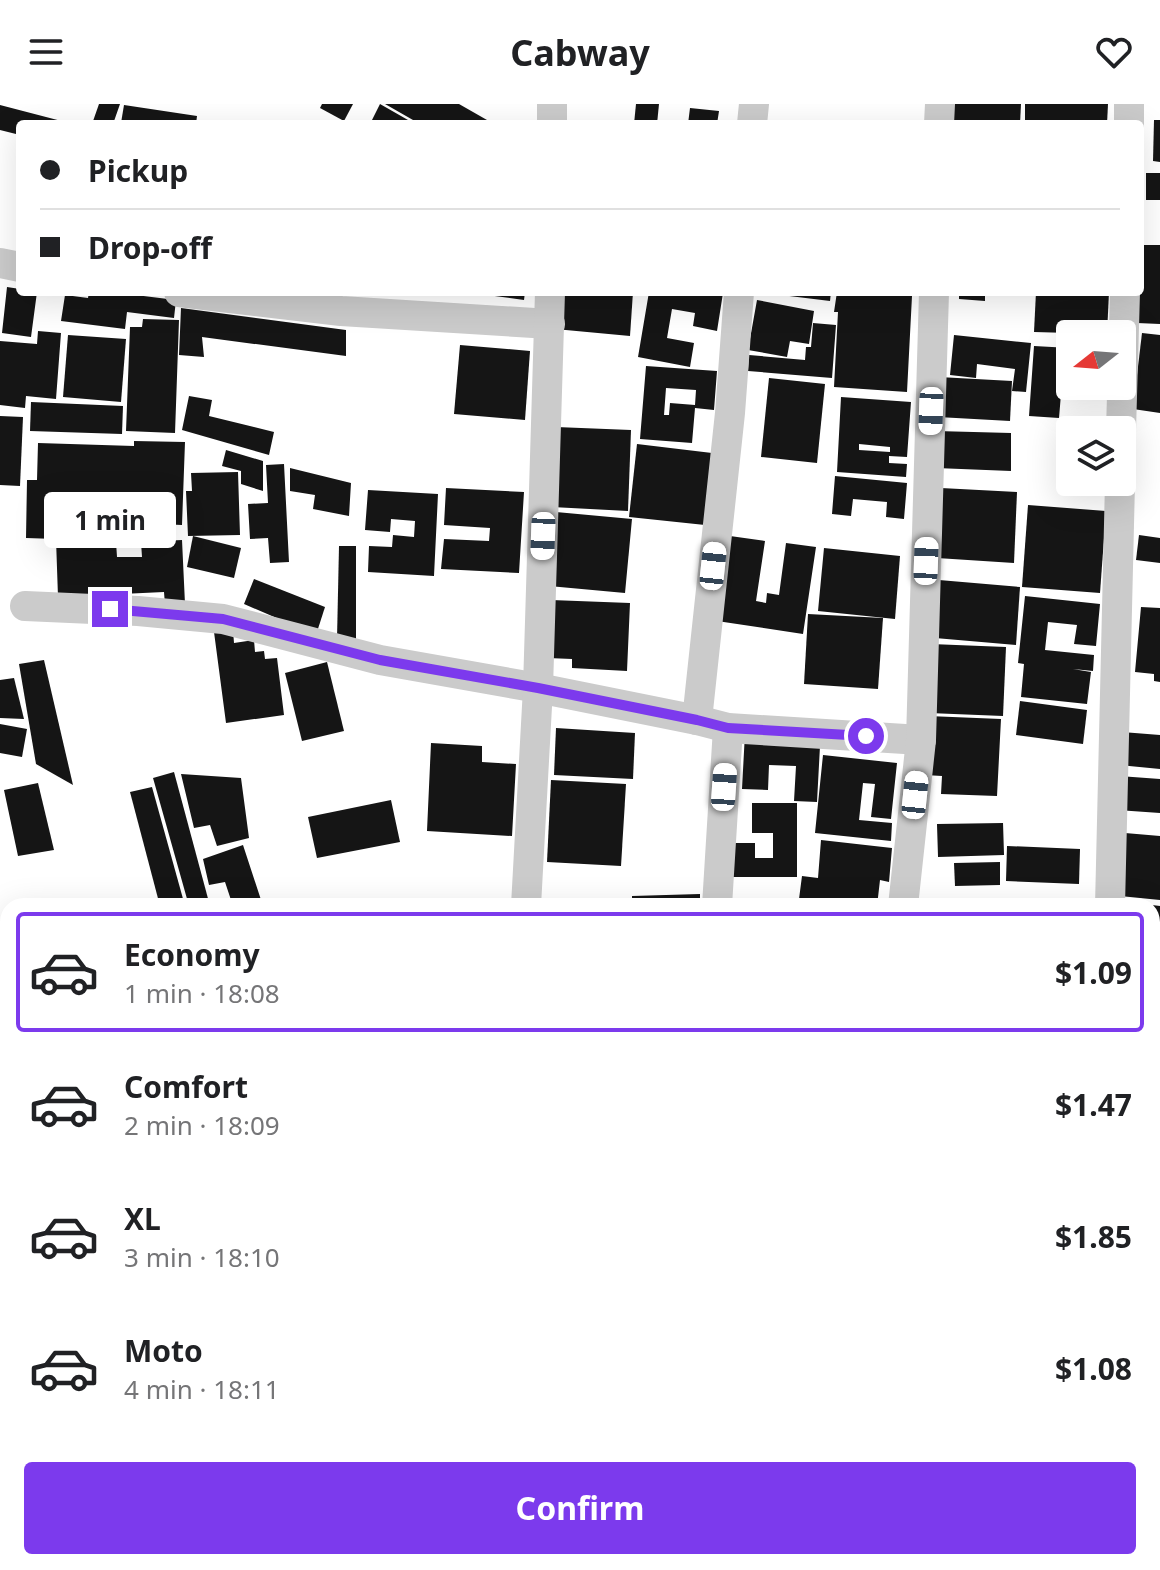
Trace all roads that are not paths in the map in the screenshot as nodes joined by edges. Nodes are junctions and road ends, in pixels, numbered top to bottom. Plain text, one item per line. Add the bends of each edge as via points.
1 (213, 296) edge
2 (550, 296) edge
3 (739, 296) edge
4 (934, 296) edge
5 (1125, 296) edge
6 (550, 324) junction
7 (1121, 416) edge
8 (1120, 496) edge
9 (25, 606) dead end
10 (538, 688) junction
11 (697, 720) junction
12 (728, 728) junction
13 (921, 740) junction
14 (526, 898) edge
15 (717, 898) edge
16 (904, 898) edge
17 (1110, 898) edge

1 - 6 street via 341,311
2 - 6 street
3 - 11 street
4 - 13 street
5 - 7 street
6 - 10 street
8 - 17 street
9 - 10 street via 223,619 380,660
10 - 11 street
10 - 14 street
11 - 12 street
12 - 13 street
12 - 15 street
13 - 16 street

